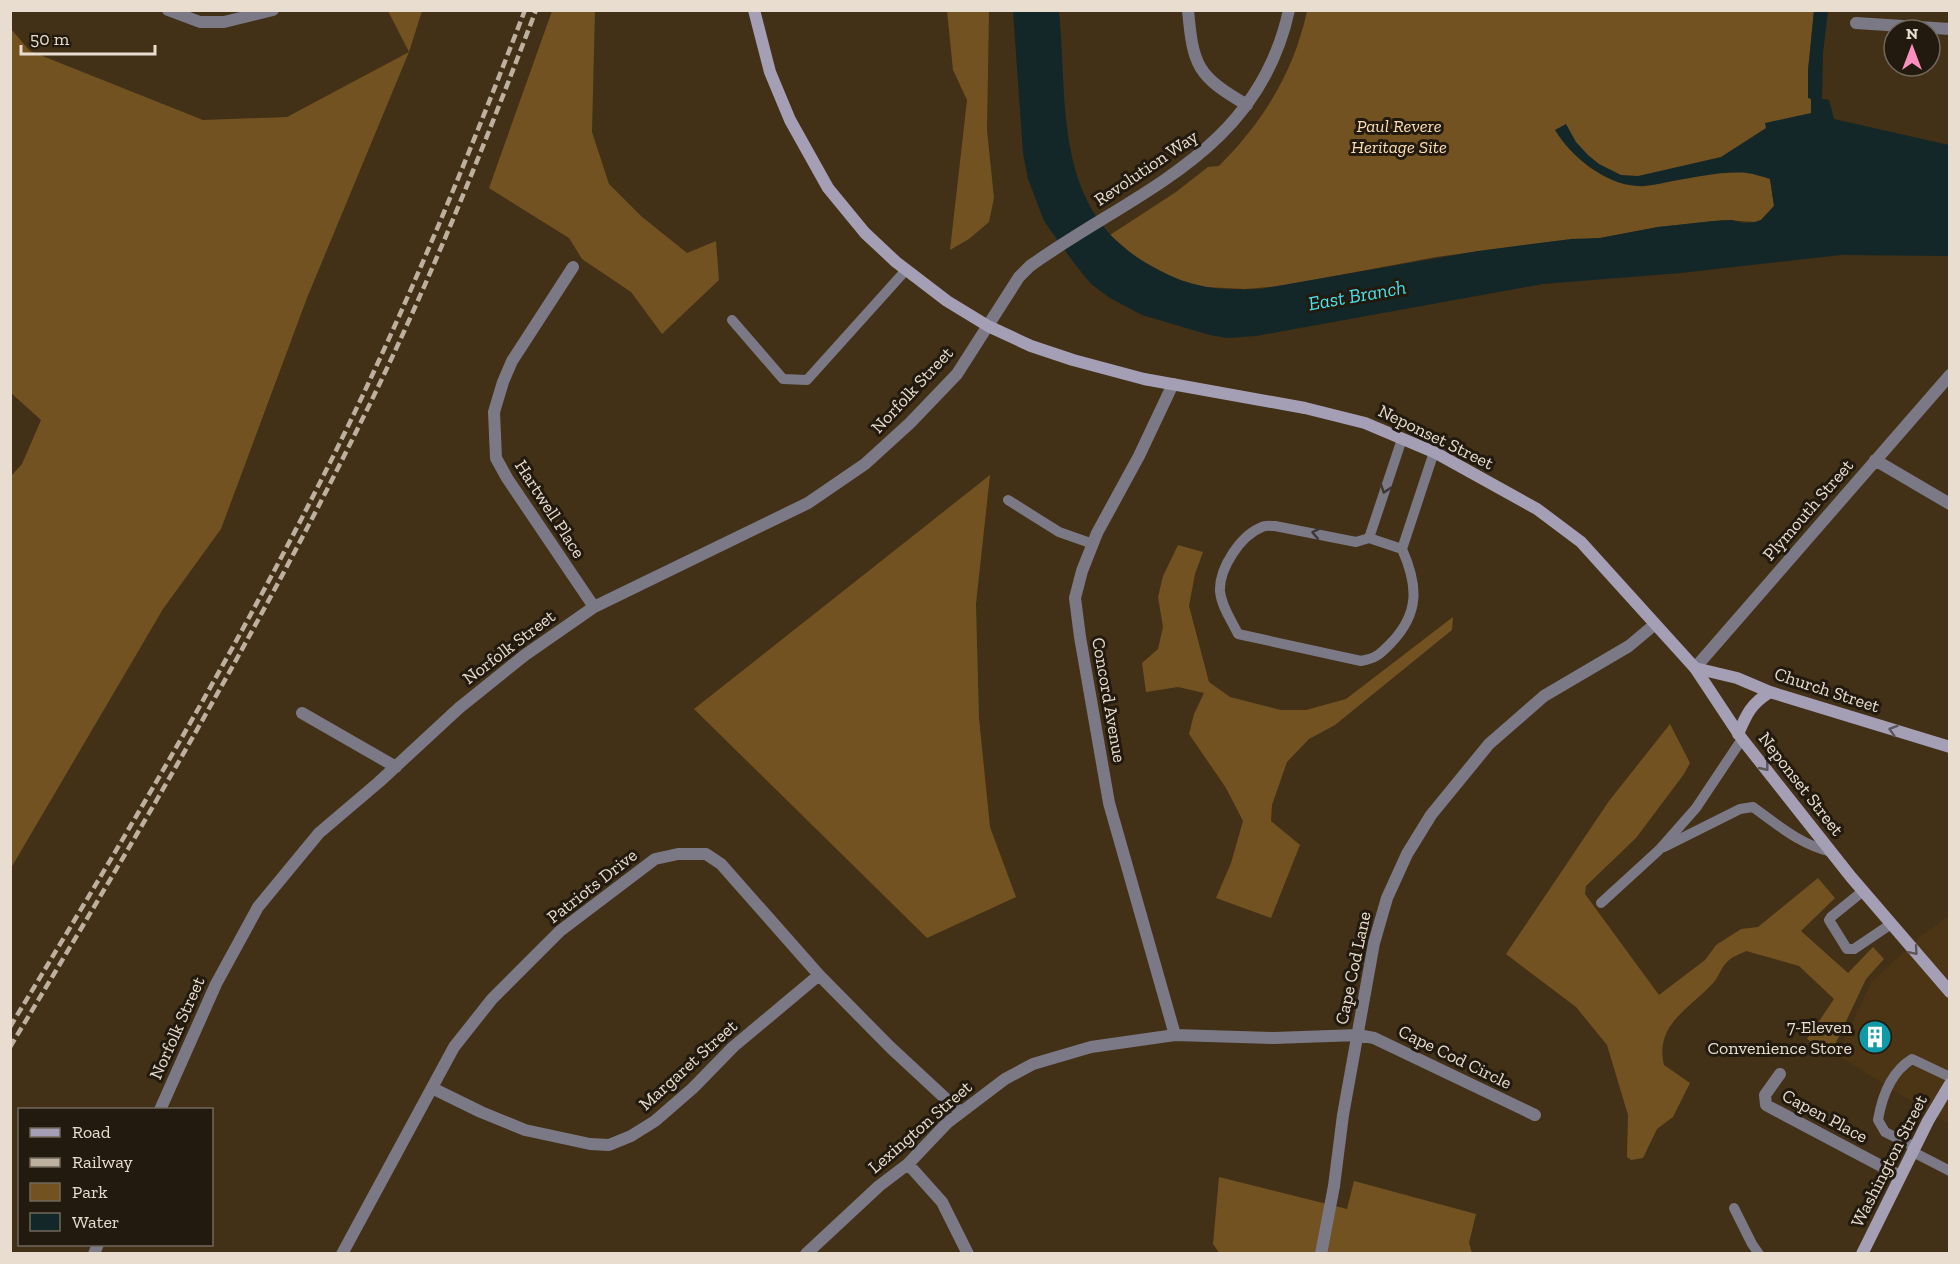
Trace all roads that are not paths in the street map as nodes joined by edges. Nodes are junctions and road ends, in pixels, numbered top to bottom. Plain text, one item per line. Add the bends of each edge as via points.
1 (168, 10) edge
2 (273, 10) edge
3 (754, 10) edge
4 (1188, 10) edge
5 (1289, 10) edge
6 (257, 12) edge
7 (1856, 23) dead end
8 (1950, 29) edge
9 (1247, 105) junction
10 (573, 267) dead end
11 (906, 270) junction
12 (732, 320) dead end
13 (988, 326) junction
14 (1950, 375) edge
15 (1173, 384) junction
16 (1402, 440) junction
17 (1434, 452) junction
18 (1875, 460) junction
19 (1008, 500) dead end
20 (1950, 504) edge
21 (1369, 538) junction
22 (1093, 544) junction
23 (1402, 549) junction
24 (594, 607) junction
25 (1654, 625) junction
26 (1695, 668) junction
27 (1770, 692) junction
28 (302, 713) dead end
29 (1740, 736) junction
30 (1950, 747) edge
31 (396, 766) junction
32 (1659, 850) junction
33 (1832, 852) junction
34 (1863, 891) junction
35 (1601, 903) dead end
36 (1891, 924) junction
37 (819, 975) junction
38 (1950, 992) edge
39 (1175, 1035) junction
40 (1358, 1035) junction
41 (1780, 1074) dead end
42 (1950, 1077) edge
43 (1950, 1084) edge
44 (432, 1088) junction
45 (161, 1108) edge
46 (960, 1112) junction
47 (1535, 1115) dead end
48 (1914, 1150) junction
49 (908, 1164) junction
50 (1950, 1170) edge
51 (1900, 1176) junction
52 (1734, 1208) dead end
53 (342, 1254) edge
54 (806, 1254) edge
55 (968, 1254) edge
56 (1322, 1254) edge
57 (1759, 1254) edge
58 (1862, 1254) edge

1 - 6 street via 200,22 224,22
2 - 6 street
3 - 11 main road, Neponset Street via 774,82 828,188 865,233
4 - 9 street via 1191,46 1199,68 1219,88
5 - 9 street, Revolution Way via 1270,67
7 - 8 street
9 - 13 street, Revolution Way via 1188,164 1044,256 1018,277
10 - 24 street, Hartwell Place via 512,361 503,382 494,412 496,458
11 - 12 lane via 807,380 783,379
11 - 13 main road, Neponset Street
13 - 15 main road, Neponset Street via 1073,360
13 - 24 street, Norfolk Street via 957,374 888,444 841,482 808,503
14 - 18 street, Plymouth Street
15 - 16 main road, Neponset Street via 1315,410 1365,423
15 - 22 street, Concord Avenue
16 - 17 main road, Neponset Street
16 -> 21 lane
17 - 23 lane
17 - 25 main road, Neponset Street via 1537,509 1581,542
18 - 20 street
18 - 26 street, Plymouth Street
19 - 22 lane via 1059,532
21 - 23 lane
21 -> 23 lane via 1356,542 1263,526 1241,540 1223,573 1220,591 1238,634 1361,661 1376,658 1410,619 1414,599 1408,561
22 - 39 street, Concord Avenue via 1075,598 1082,648 1108,803
24 - 31 street, Norfolk Street via 467,701
25 - 26 main road, Neponset Street
25 - 40 street, Cape Cod Lane via 1629,646 1544,696 1489,744 1431,815 1387,898 1374,943
26 - 27 main road, Church Street via 1737,678
26 - 29 main road, Neponset Street
27 - 29 main road via 1748,710
30 -> 27 main road, Church Street
28 - 31 street
29 - 32 lane via 1696,808
29 -> 33 main road, Neponset Street
31 - 45 street, Norfolk Street via 320,833 258,907 216,984
32 - 33 lane via 1740,809 1754,807 1796,839
32 - 35 lane
33 - 34 main road, Neponset Street
34 - 36 main road, Neponset Street
34 - 36 lane via 1830,920 1847,949 1854,949
36 -> 38 main road, Neponset Street
37 - 44 street, Margaret Street via 733,1047 656,1121 609,1145 525,1130
37 - 44 street, Patriots Drive via 721,864 706,854 678,854 656,860 560,931 492,999 454,1047
37 - 46 street, Patriots Drive
39 - 40 street, Lexington Street
39 - 46 street, Lexington Street via 1091,1047 1033,1064
40 - 47 street, Cape Cod Circle via 1374,1038
40 - 56 street, Cape Cod Lane
41 - 51 street, Capen Place via 1765,1095 1766,1105
42 - 48 lane via 1912,1059 1887,1086 1878,1120 1885,1132
43 - 48 main road, Washington Street
44 - 53 street, Patriots Drive
46 - 49 street, Lexington Street
48 - 50 lane
48 - 51 main road, Washington Street
49 - 54 street, Lexington Street
49 - 55 street via 942,1202
51 - 58 main road, Washington Street
52 - 57 lane

